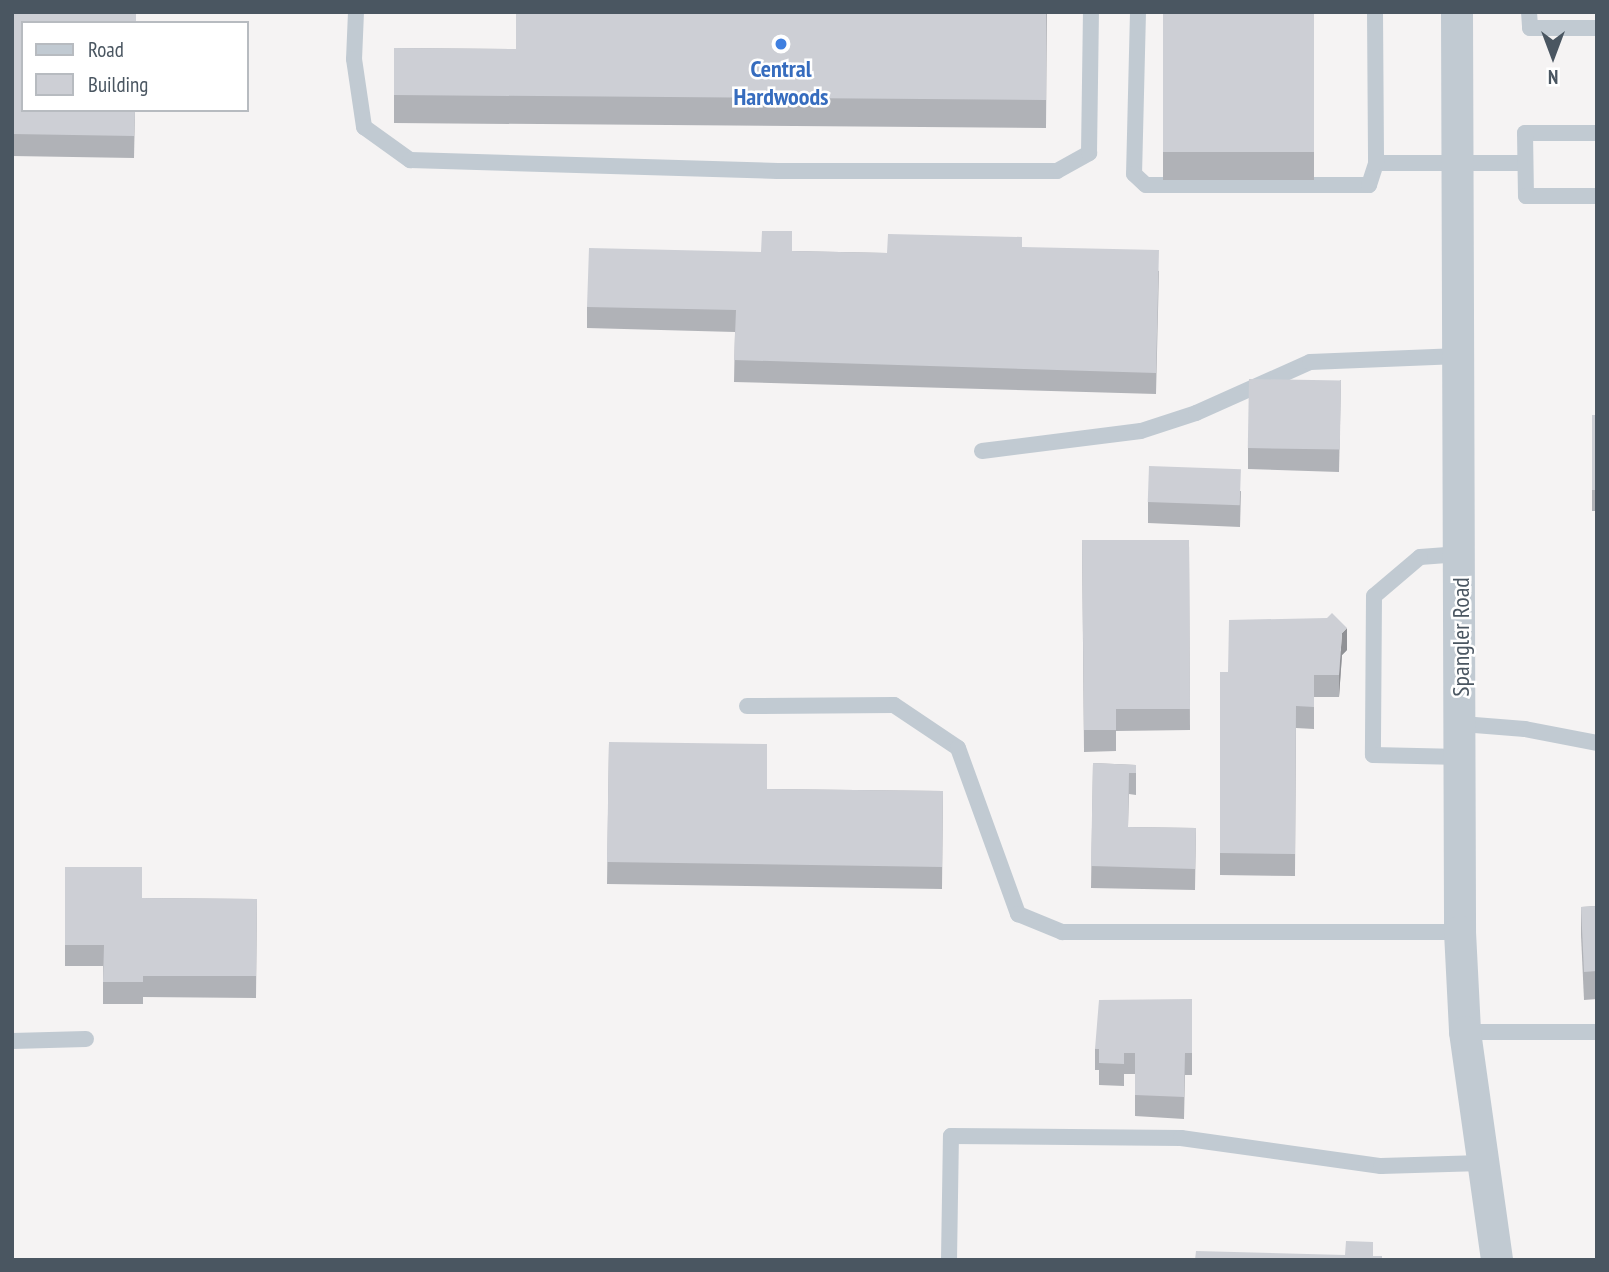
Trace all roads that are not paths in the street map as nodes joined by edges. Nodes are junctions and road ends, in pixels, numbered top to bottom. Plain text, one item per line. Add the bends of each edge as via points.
1 (356, 12) edge
2 (1091, 12) edge
3 (1138, 12) edge
4 (1375, 12) edge
5 (1457, 12) edge
6 (1529, 12) edge
7 (1597, 28) edge
8 (1597, 133) edge
9 (1376, 163) junction
10 (1525, 163) junction
11 (1457, 164) junction
12 (1597, 196) edge
13 (1459, 356) junction
14 (982, 451) dead end
15 (1460, 554) junction
16 (747, 706) dead end
17 (1462, 724) junction
18 (1597, 743) edge
19 (1461, 757) junction
20 (1460, 932) junction
21 (1465, 1032) junction
22 (1597, 1032) edge
23 (86, 1039) dead end
24 (12, 1041) edge
25 (1482, 1163) junction
26 (949, 1260) edge
27 (1497, 1260) edge

1 - 2 lane via 354,60 364,127 410,160 973,171 1057,171 1089,153
3 - 9 lane via 1134,174 1146,185 1369,185
4 - 9 lane
5 - 11 street, Spangler Road
6 - 7 lane via 1530,28
8 - 10 lane via 1525,134
9 - 11 lane
10 - 11 lane
10 - 12 lane via 1527,195
11 - 13 street, Spangler Road
13 - 14 lane via 1310,362 1196,413 1141,431
13 - 15 street, Spangler Road
15 - 17 street, Spangler Road
15 - 19 lane via 1420,557 1374,596 1373,755
16 - 20 lane via 894,705 958,748 1018,914 1062,932
17 - 18 lane via 1525,729
17 - 19 street, Spangler Road
19 - 20 street, Spangler Road
20 - 21 street, Spangler Road
21 - 22 lane
21 - 25 street, Spangler Road
23 - 24 lane
25 - 26 lane via 1381,1166 1181,1139 951,1136
25 - 27 street, Spangler Road

